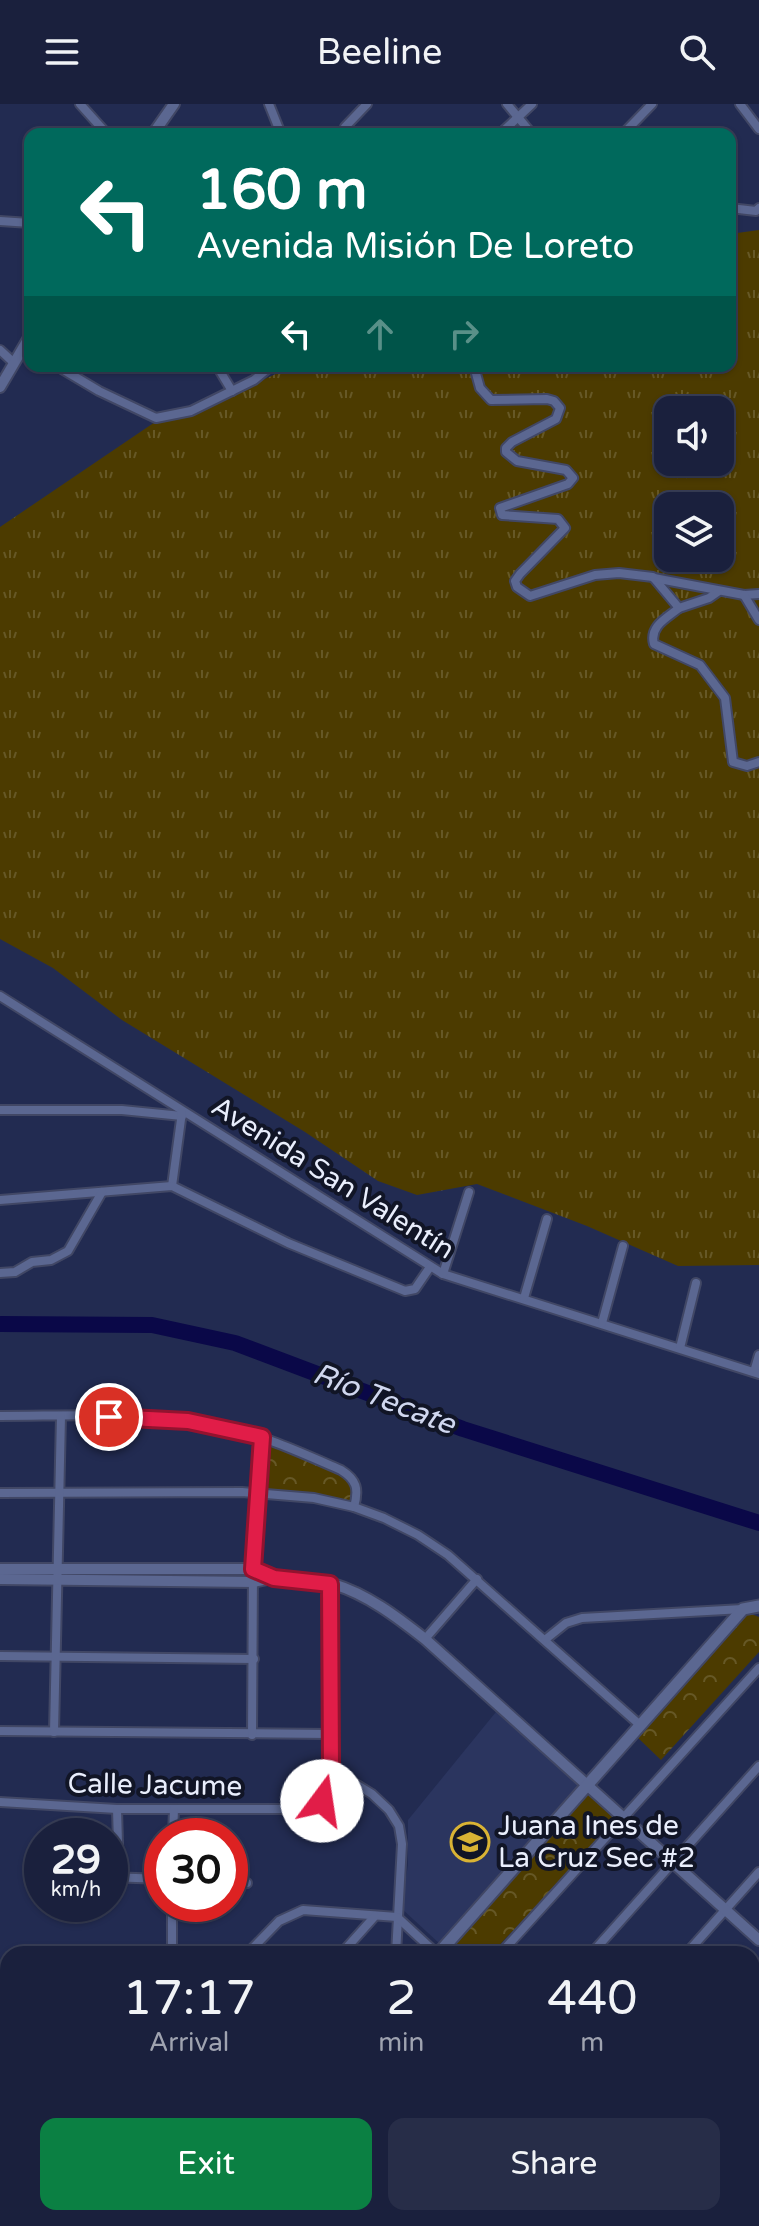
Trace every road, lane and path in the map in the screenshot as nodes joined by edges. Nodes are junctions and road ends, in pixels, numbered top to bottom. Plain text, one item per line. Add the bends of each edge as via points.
1 (80, 104) edge
2 (174, 104) edge
3 (269, 104) edge
4 (367, 104) edge
5 (507, 104) edge
6 (532, 104) edge
7 (652, 104) edge
8 (740, 104) edge
9 (518, 117) junction
10 (345, 127) dead end
11 (102, 128) edge
12 (159, 128) edge
13 (276, 128) edge
14 (506, 128) edge
15 (527, 128) edge
16 (629, 128) edge
17 (759, 129) edge
18 (759, 208) edge
19 (736, 209) edge
20 (0, 221) edge
21 (24, 223) edge
22 (24, 348) edge
23 (0, 350) edge
24 (14, 363) junction
25 (67, 372) edge
26 (221, 372) edge
27 (264, 372) edge
28 (476, 372) edge
29 (0, 387) edge
30 (232, 391) junction
31 (653, 577) junction
32 (720, 591) junction
33 (759, 594) edge
34 (744, 595) junction
35 (679, 608) junction
36 (759, 620) edge
37 (759, 762) edge
38 (0, 996) edge
39 (0, 1110) edge
40 (182, 1114) junction
41 (172, 1186) junction
42 (102, 1192) junction
43 (469, 1192) dead end
44 (0, 1200) edge
45 (547, 1219) dead end
46 (623, 1246) dead end
47 (430, 1267) junction
48 (0, 1273) edge
49 (443, 1274) junction
50 (696, 1283) dead end
51 (524, 1298) junction
52 (602, 1323) junction
53 (680, 1348) junction
54 (759, 1355) edge
55 (756, 1373) edge
56 (0, 1416) edge
57 (61, 1416) junction
58 (262, 1437) junction
59 (0, 1493) edge
60 (60, 1493) junction
61 (257, 1494) junction
62 (354, 1507) junction
63 (0, 1569) edge
64 (253, 1569) junction
65 (56, 1575) junction
66 (274, 1578) junction
67 (0, 1579) edge
68 (477, 1579) junction
69 (253, 1582) junction
70 (330, 1584) junction
71 (759, 1606) edge
72 (743, 1609) junction
73 (425, 1639) junction
74 (546, 1639) junction
75 (55, 1655) junction
76 (0, 1656) edge
77 (254, 1659) junction
78 (759, 1668) edge
79 (640, 1725) junction
80 (0, 1731) edge
81 (54, 1732) junction
82 (330, 1734) junction
83 (252, 1735) junction
84 (759, 1766) edge
85 (331, 1769) junction
86 (588, 1786) junction
87 (0, 1802) edge
88 (117, 1809) junction
89 (174, 1809) junction
90 (624, 1816) junction
91 (117, 1818) edge
92 (174, 1818) edge
93 (674, 1861) junction
94 (759, 1872) edge
95 (725, 1909) junction
96 (375, 1916) junction
97 (397, 1917) junction
98 (172, 1922) edge
99 (759, 1940) edge
100 (172, 1946) edge
101 (255, 1946) edge
102 (348, 1946) edge
103 (396, 1946) edge
104 (429, 1946) edge
105 (445, 1946) edge
106 (507, 1946) edge
107 (598, 1946) edge
108 (693, 1946) edge

1 - 11 street
2 - 12 street
3 - 13 street
4 - 10 street
5 - 9 street
6 - 9 street
7 - 16 street
8 - 17 street
9 - 14 street
9 - 15 street
18 - 19 street
20 - 21 street
22 - 24 street
23 - 24 street
24 - 29 street
25 - 30 street via 156,418 191,411
26 - 30 street
27 - 30 street
28 - 31 street via 491,400 547,399 561,412 506,448 517,461 566,470 573,478 500,508 502,515 558,519 565,528 520,574 517,587 534,596 595,575
31 - 32 street
31 - 35 street
32 - 34 street
32 - 35 street
33 - 34 street
34 - 36 street
35 - 37 street via 654,628 654,644 705,669 727,701 733,762
38 - 40 street, Avenida San Valentín
39 - 40 street
40 - 41 street
40 - 47 street, Avenida San Valentín
41 - 42 street
41 - 47 street via 288,1243 405,1291 415,1289
42 - 44 street
42 - 48 street via 68,1251
43 - 49 street
45 - 51 street
46 - 52 street
47 - 49 street, Avenida San Valentín
49 - 51 street, Avenida San Valentín
50 - 53 street
51 - 52 street, Avenida San Valentín
52 - 53 street, Avenida San Valentín
53 - 55 street, Avenida San Valentín
54 - 55 street
56 - 57 street
57 - 58 street via 188,1421
57 - 60 street
58 - 61 street
58 - 62 street via 351,1476 358,1494
59 - 60 street
60 - 61 street
60 - 65 street
61 - 62 street
61 - 64 street
62 - 68 street via 418,1535
63 - 65 street
64 - 65 street
64 - 66 street
64 - 69 street
65 - 67 street
65 - 69 street
65 - 75 street
66 - 69 street
66 - 70 street
68 - 73 street
68 - 74 street
69 - 77 street
70 - 73 street via 364,1597
70 - 82 street
71 - 72 main road
72 - 74 street via 582,1618
72 - 79 main road
73 - 86 street
74 - 79 street
75 - 76 street
75 - 77 street
75 - 81 street
77 - 83 street
78 - 90 street
79 - 86 main road
80 - 81 street
81 - 83 street
82 - 83 street
82 - 85 street
84 - 93 street
85 - 89 street, Calle Jacume via 322,1801 302,1809
85 - 97 street via 372,1794 399,1826
86 - 90 street
86 - 105 main road
87 - 88 street, Calle Jacume
88 - 89 street, Calle Jacume
88 - 91 street
89 - 92 street
90 - 93 street
90 - 106 street
93 - 95 street
93 - 107 street
94 - 95 street
95 - 99 street
95 - 108 street
96 - 97 street
96 - 101 street via 303,1910 279,1921
96 - 102 street
97 - 103 street
97 - 104 street
98 - 100 street

